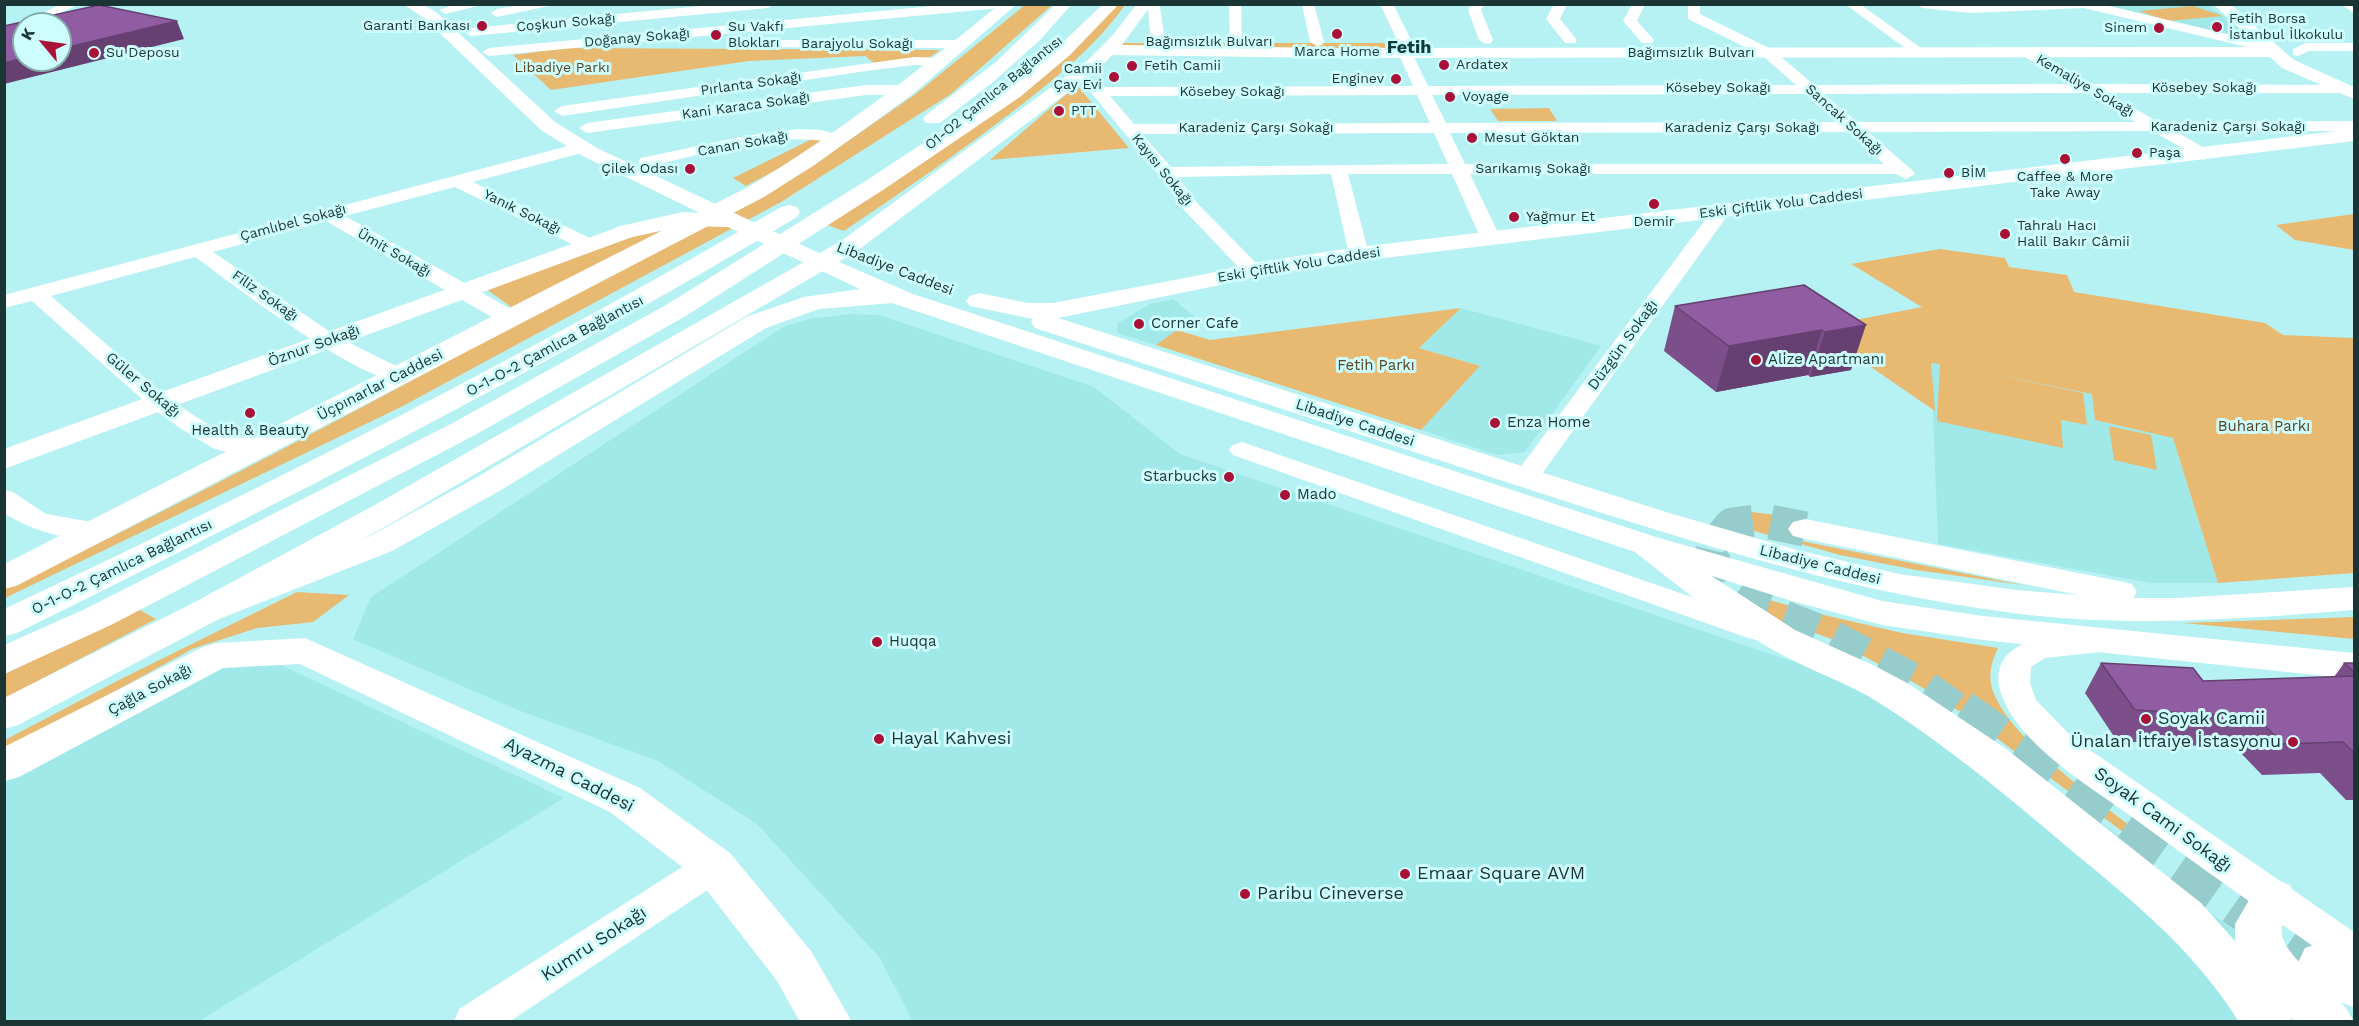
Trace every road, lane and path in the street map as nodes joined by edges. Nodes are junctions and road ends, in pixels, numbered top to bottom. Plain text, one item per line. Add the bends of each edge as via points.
1 (73, 4) edge
2 (410, 4) edge
3 (480, 4) edge
4 (552, 4) edge
5 (768, 4) edge
6 (1000, 4) edge
7 (1010, 4) edge
8 (1065, 4) edge
9 (1093, 4) edge
10 (1112, 4) edge
11 (1145, 4) edge
12 (1150, 4) edge
13 (1235, 4) edge
14 (1308, 4) edge
15 (1386, 4) edge
16 (1479, 4) edge
17 (1561, 4) edge
18 (1639, 4) edge
19 (1695, 4) edge
20 (1851, 4) edge
21 (1922, 4) edge
22 (2220, 4) edge
23 (2236, 4) edge
24 (2346, 4) edge
25 (2081, 5) edge
26 (940, 7) edge
27 (2355, 9) edge
28 (445, 11) edge
29 (54, 12) edge
30 (884, 24) edge
31 (471, 33) junction
32 (1486, 40) junction
33 (1570, 40) junction
34 (1647, 40) junction
35 (1739, 40) junction
36 (1902, 40) junction
37 (1158, 42) junction
38 (1317, 42) junction
39 (1237, 43) junction
40 (574, 44) junction
41 (959, 44) junction
42 (1405, 47) junction
43 (2355, 47) edge
44 (2282, 51) junction
45 (1106, 52) junction
46 (1768, 53) junction
47 (1921, 53) junction
48 (2028, 53) junction
49 (484, 59) junction
50 (940, 62) junction
51 (1810, 88) junction
52 (2087, 88) junction
53 (2351, 88) edge
54 (1422, 89) junction
55 (906, 90) junction
56 (1096, 92) junction
57 (562, 111) junction
58 (1437, 127) junction
59 (2157, 127) junction
60 (1129, 129) junction
61 (1853, 129) junction
62 (2354, 133) edge
63 (585, 137) junction
64 (838, 139) junction
65 (919, 154) junction
66 (2204, 155) junction
67 (647, 162) junction
68 (1338, 169) junction
69 (1458, 169) junction
70 (1900, 169) junction
71 (1166, 172) junction
72 (455, 180) junction
73 (660, 185) junction
74 (1921, 186) junction
75 (1721, 212) junction
76 (327, 214) junction
77 (750, 228) junction
78 (624, 232) junction
79 (1491, 239) junction
80 (589, 245) junction
81 (196, 249) junction
82 (1359, 254) junction
83 (1252, 270) junction
84 (1211, 280) junction
85 (887, 284) junction
86 (461, 292) junction
87 (36, 293) junction
88 (1124, 297) junction
89 (979, 301) junction
90 (4, 302) edge
91 (510, 318) junction
92 (1066, 337) junction
93 (328, 340) junction
94 (398, 376) junction
95 (160, 403) junction
96 (264, 445) junction
97 (1242, 450) dead end
98 (4, 460) edge
99 (1525, 479) junction
100 (4, 498) edge
101 (1805, 529) tunnel mouth
102 (99, 531) junction
103 (1647, 545) junction
104 (4, 578) edge
105 (2355, 599) edge
106 (2234, 607) junction
107 (206, 611) junction
108 (4, 624) edge
109 (1782, 639) junction
110 (2128, 642) junction
111 (304, 651) joint
112 (4, 661) edge
113 (2355, 666) edge
114 (4, 715) edge
115 (4, 766) edge
116 (714, 866) junction
117 (2274, 898) junction
118 (2344, 967) edge
119 (474, 1022) edge
120 (827, 1022) edge
121 (2267, 1022) edge
122 (2330, 1022) edge

1 - 29 street
2 - 49 main road, Libadiye Caddesi via 430,15
3 - 28 street
4 - 28 street
5 - 31 street, Coşkun Sokağı
6 - 26 street, Doğanay Sokağı
7 - 41 main road, Üçpınarlar Caddesi
8 - 108 main road, O-1-O-2 Çamlıca Bağlantısı via 1036,37 984,84 901,142 708,262 574,338 282,491
9 - 65 main road, O1-O2 Çamlıca Bağlantısı via 1004,88
10 - 65 main road via 1013,93
11 - 45 main road
12 - 37 street via 1154,7
13 - 39 street
14 - 38 street
15 - 42 street
16 - 32 street via 1474,10
17 - 33 street via 1553,19
18 - 34 street via 1630,21
19 - 35 street, Sancak Sokağı via 1693,16
20 - 36 street
21 - 25 street via 1971,9
22 - 44 main road
23 - 44 main road
24 - 27 street
25 - 44 street
26 - 30 street, Doğanay Sokağı
28 - 31 main road, Libadiye Caddesi
30 - 40 street, Barajyolu Sokağı
30 - 40 street, Doğanay Sokağı
30 - 41 street, Barajyolu Sokağı
31 - 49 main road, Libadiye Caddesi
32 - 33 main road, Bağımsızlık Bulvarı
32 - 42 main road, Bağımsızlık Bulvarı
33 - 34 main road, Bağımsızlık Bulvarı
34 - 35 main road, Bağımsızlık Bulvarı
35 - 36 main road, Bağımsızlık Bulvarı
35 - 46 street, Sancak Sokağı
36 - 44 main road, Bağımsızlık Bulvarı via 2201,39
36 - 47 street
37 - 39 main road, Bağımsızlık Bulvarı
37 - 45 main road, Bağımsızlık Bulvarı
38 - 39 main road, Bağımsızlık Bulvarı
38 - 42 main road, Bağımsızlık Bulvarı
40 - 49 street, Doğanay Sokağı
41 - 50 main road, Üçpınarlar Caddesi
42 - 45 main road, Bağımsızlık Bulvarı
42 - 46 main road, Bağımsızlık Bulvarı
42 - 54 street
43 - 44 street
44 - 48 main road, Bağımsızlık Bulvarı
44 - 53 main road via 2288,64
45 - 56 street via 1085,78
45 - 107 main road via 849,246 383,514
46 - 47 main road, Bağımsızlık Bulvarı
46 - 51 street, Sancak Sokağı
47 - 48 main road, Bağımsızlık Bulvarı
48 - 52 street, Kemaliye Sokağı
49 - 57 main road, Libadiye Caddesi
49 - 63 main road, Libadiye Caddesi via 548,126
50 - 55 main road, Üçpınarlar Caddesi
50 - 57 street, Pırlanta Sokağı via 866,67
51 - 52 street, Kösebey Sokağı
51 - 54 street, Kösebey Sokağı
51 - 61 street, Sancak Sokağı
52 - 53 street, Kösebey Sokağı
52 - 59 street, Kemaliye Sokağı
54 - 56 street, Kösebey Sokağı
54 - 58 street
55 - 63 street, Kani Karaca Sokağı via 866,90
55 - 64 main road, Üçpınarlar Caddesi
56 - 60 street, Kayısı Sokağı
57 - 63 main road, Libadiye Caddesi
58 - 60 street, Karadeniz Çarşı Sokağı
58 - 61 street, Karadeniz Çarşı Sokağı
58 - 69 street
59 - 61 street, Karadeniz Çarşı Sokağı
59 - 62 street, Karadeniz Çarşı Sokağı
59 - 66 street, Kemaliye Sokağı
60 - 71 street, Kayısı Sokağı
61 - 70 street, Sancak Sokağı
62 - 66 main road, Eski Çiftlik Yolu Caddesi
63 - 67 main road, Libadiye Caddesi
63 - 72 street, Çamlıbel Sokağı
63 - 73 main road, Libadiye Caddesi
64 - 67 street, Canan Sokağı via 816,134 779,136
64 - 91 main road, Üçpınarlar Caddesi via 756,192
65 - 112 main road, O-1-O-2 Çamlıca Bağlantısı via 675,311 462,430 98,617
66 - 74 main road, Eski Çiftlik Yolu Caddesi
67 - 85 main road, Libadiye Caddesi via 836,248
68 - 69 street, Sarıkamış Sokağı
68 - 71 street, Sarıkamış Sokağı
68 - 82 street
69 - 70 street, Sarıkamış Sokağı
69 - 79 street
70 - 74 street, Sancak Sokağı
71 - 83 street, Kayısı Sokağı via 1191,207
72 - 76 street, Çamlıbel Sokağı
72 - 80 street, Yanık Sokağı
73 - 77 main road, Libadiye Caddesi
73 - 78 main road via 671,198 668,206
74 - 75 main road, Eski Çiftlik Yolu Caddesi
75 - 79 main road, Eski Çiftlik Yolu Caddesi
75 - 99 street, Düzgün Sokağı
76 - 81 street, Çamlıbel Sokağı
76 - 86 street, Ümit Sokağı
77 - 78 main road via 715,221 673,220
77 - 85 main road, Libadiye Caddesi
78 - 80 main road, Öznur Sokağı
79 - 82 main road, Eski Çiftlik Yolu Caddesi
80 - 86 main road, Öznur Sokağı
81 - 87 street, Çamlıbel Sokağı
81 - 93 street, Filiz Sokağı
82 - 83 main road, Eski Çiftlik Yolu Caddesi
83 - 84 main road, Eski Çiftlik Yolu Caddesi
84 - 88 main road
84 - 92 main road
85 - 89 main road, Libadiye Caddesi
85 - 92 main road, Libadiye Caddesi
85 - 107 main road via 788,307 490,483 380,543
86 - 91 street
86 - 93 main road, Öznur Sokağı
87 - 90 street, Çamlıbel Sokağı
87 - 95 street, Güler Sokağı
88 - 89 main road via 1047,311
88 - 92 main road via 1092,309
89 - 92 main road, Libadiye Caddesi
91 - 94 main road, Üçpınarlar Caddesi
92 - 99 main road, Libadiye Caddesi
92 - 103 main road, Libadiye Caddesi
93 - 94 street, Filiz Sokağı
93 - 95 main road, Öznur Sokağı
94 - 96 main road, Üçpınarlar Caddesi
95 - 96 street, Güler Sokağı via 222,443
95 - 98 main road, Öznur Sokağı
96 - 102 main road, Üçpınarlar Caddesi
97 - 109 street
99 - 106 main road, Libadiye Caddesi via 1790,559 1899,585 2066,606 2179,610
100 - 102 street via 17,511 49,525
101 - 106 main road via 2130,594
102 - 104 main road, Üçpınarlar Caddesi
103 - 109 main road
103 - 110 main road, Libadiye Caddesi via 1882,613 1983,628
105 - 106 main road, Libadiye Caddesi
107 - 114 main road
109 - 121 main road via 1895,694 1999,766 2184,916 2237,976
110 - 113 main road, Libadiye Caddesi
110 - 117 street, Soyak Cami Sokağı via 2044,648 2027,655 2017,664 2014,680 2018,697 2030,716 2094,770
111 - 115 main road, Çağla Sokağı via 216,656
111 - 116 main road, Ayazma Caddesi via 625,800
116 - 119 street, Kumru Sokağı
116 - 120 main road, Ayazma Caddesi via 794,966
117 - 118 street, Soyak Cami Sokağı
117 - 122 main road via 2258,926 2258,943 2279,973

